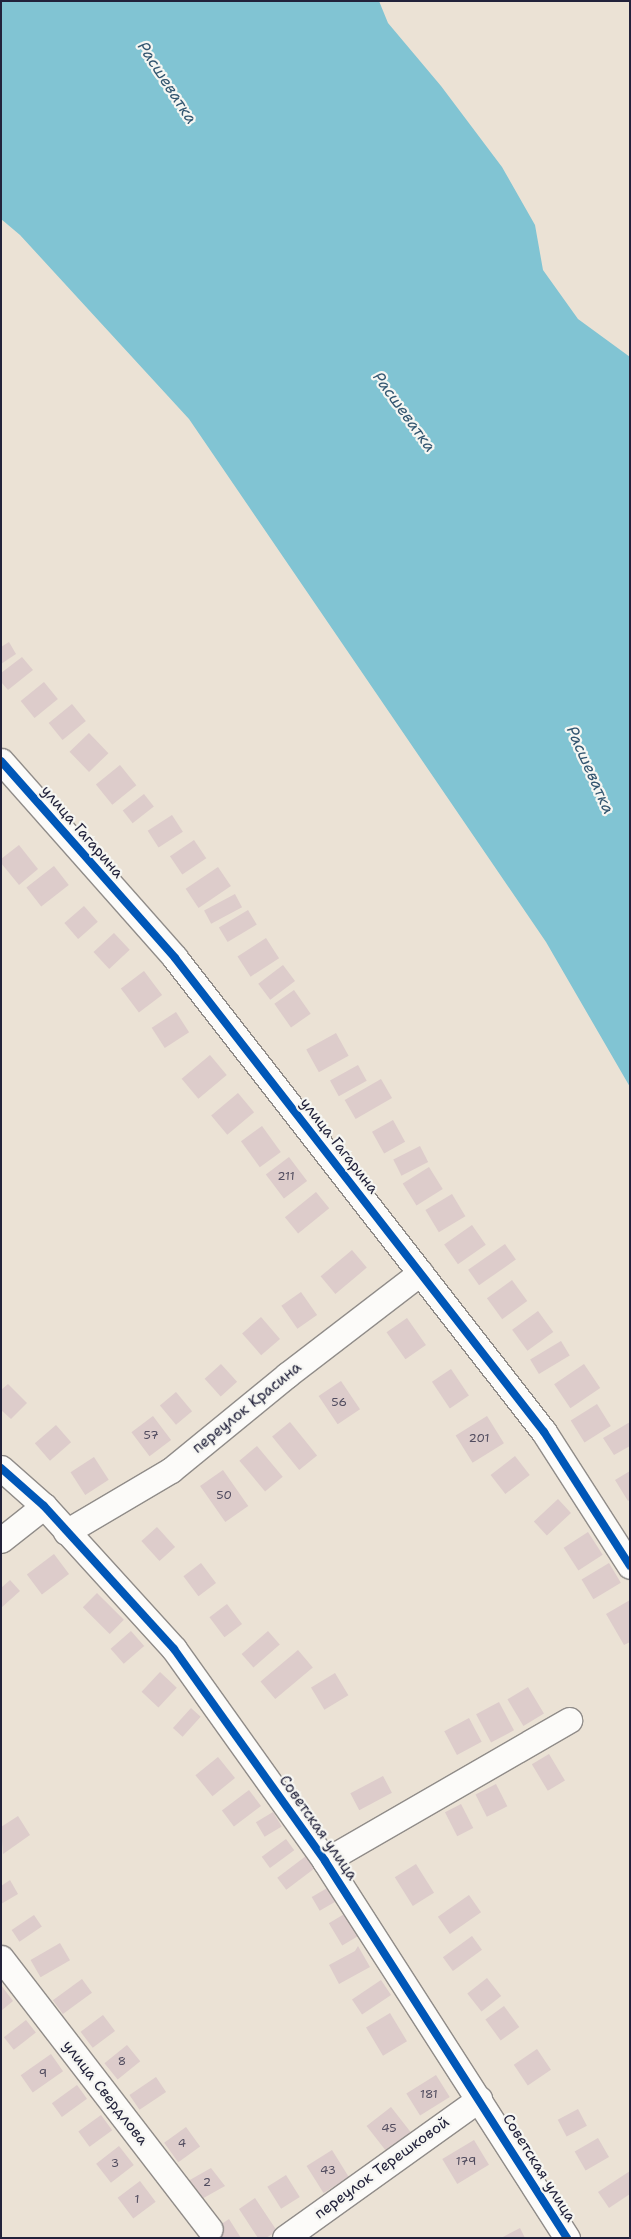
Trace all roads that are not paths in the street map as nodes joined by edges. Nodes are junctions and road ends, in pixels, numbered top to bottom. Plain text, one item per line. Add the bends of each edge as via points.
1 (1, 761) edge
2 (420, 1273) junction
3 (1, 1468) edge
4 (44, 1506) junction
5 (66, 1532) junction
6 (1, 1540) edge
7 (630, 1566) edge
8 (570, 1720) dead end
9 (325, 1861) junction
10 (1, 1958) edge
11 (479, 2099) junction
12 (210, 2229) dead end
13 (285, 2238) edge
14 (567, 2238) edge

1 - 2 street, улица Гагарина via 175,958
2 - 5 street, переулок Красина via 287,1375 171,1470
2 - 7 street, улица Гагарина via 544,1432
3 - 4 street, Советская улица
4 - 5 street, Советская улица
4 - 6 street
5 - 9 street, Советская улица via 174,1649
8 - 9 street, Советская улица
9 - 11 street, Советская улица
10 - 12 street, улица Свердлова
11 - 13 street, переулок Терешковой
11 - 14 street, Советская улица

